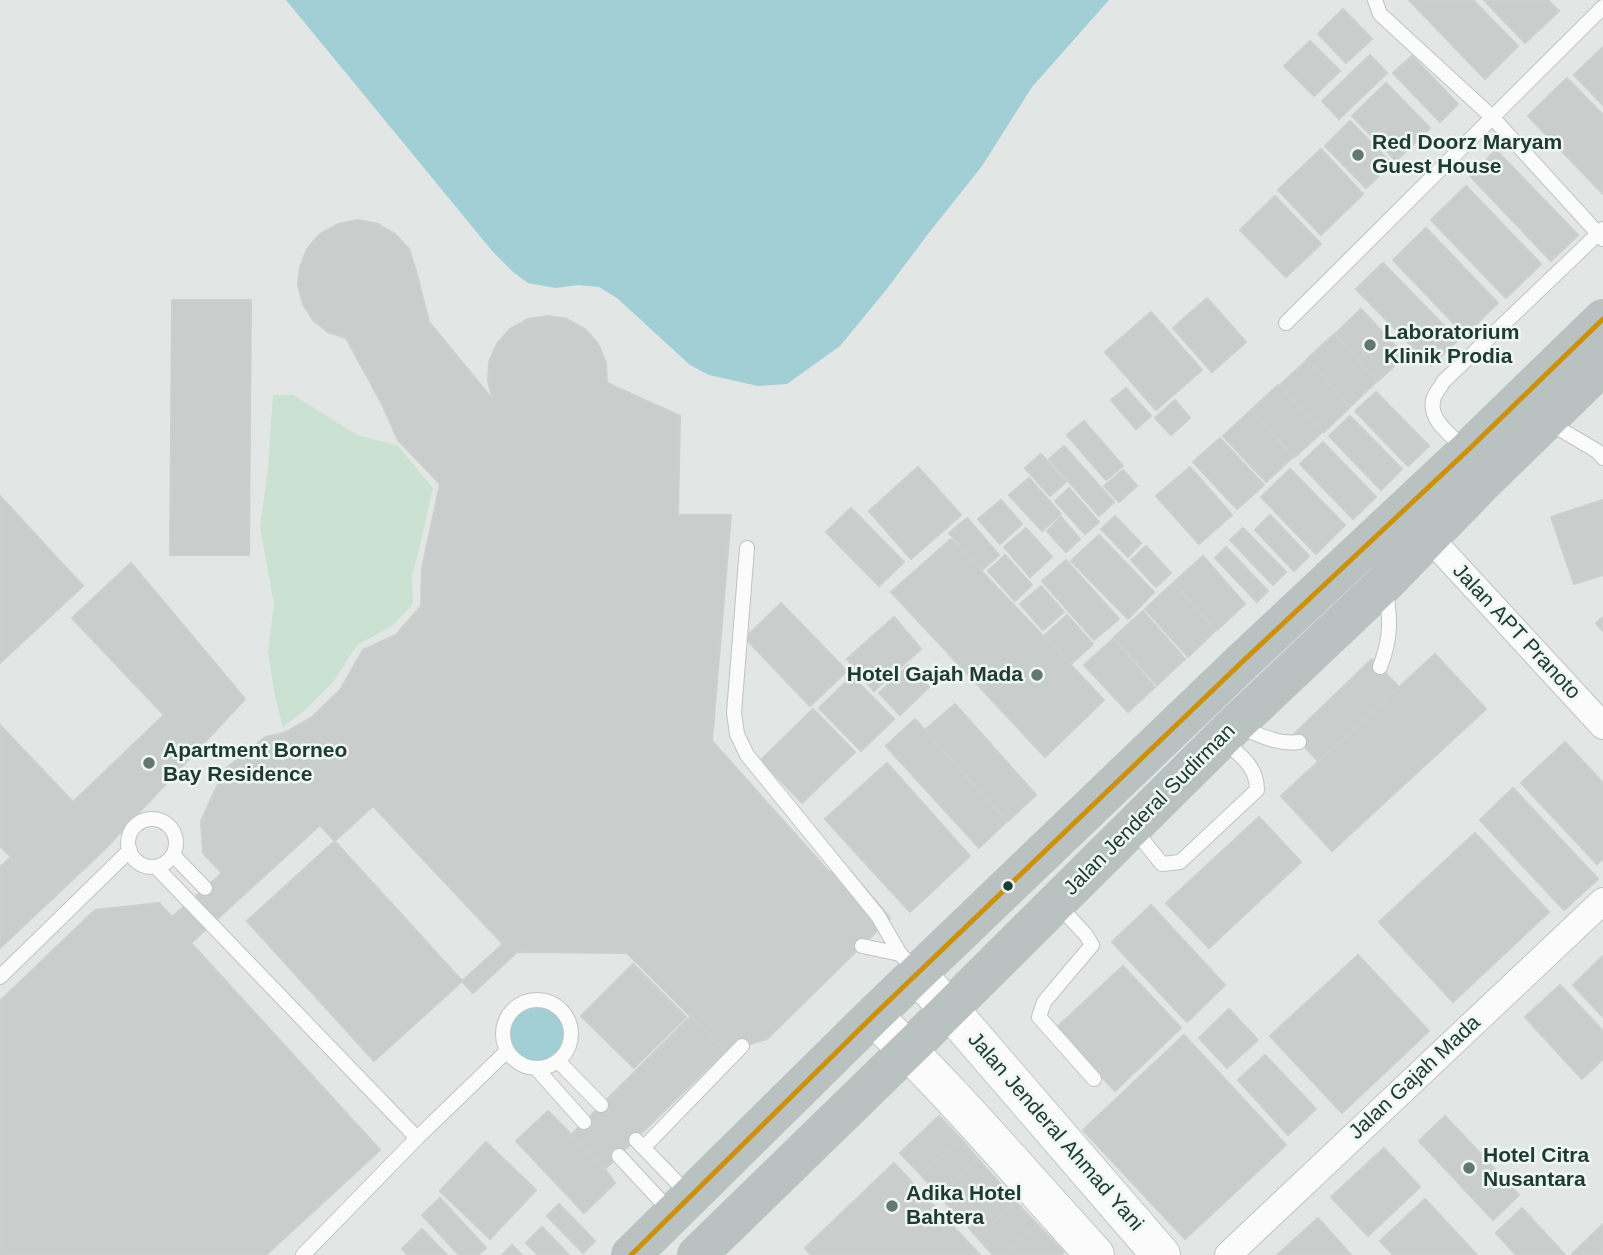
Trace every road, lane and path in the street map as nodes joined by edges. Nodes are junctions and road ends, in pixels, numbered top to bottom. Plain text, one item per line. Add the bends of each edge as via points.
1 (1376, 0) edge
2 (1603, 7) edge
3 (1492, 117) junction
4 (1601, 234) edge
5 (1603, 319) edge
6 (1286, 323) dead end
7 (1603, 365) edge
8 (1547, 421) junction
9 (1467, 451) junction
10 (1601, 452) edge
11 (1429, 537) junction
12 (747, 548) dead end
13 (1385, 583) junction
14 (1380, 667) dead end
15 (1603, 726) edge
16 (1228, 732) junction
17 (1299, 741) dead end
18 (1132, 827) junction
19 (130, 850) junction
20 (173, 855) junction
21 (156, 867) junction
22 (205, 888) dead end
23 (1603, 901) edge
24 (1056, 903) junction
25 (862, 946) dead end
26 (912, 967) junction
27 (0, 977) edge
28 (949, 1009) junction
29 (873, 1016) junction
30 (742, 1046) dead end
31 (908, 1049) junction
32 (507, 1051) junction
33 (558, 1061) junction
34 (536, 1068) junction
35 (1094, 1079) dead end
36 (601, 1105) dead end
37 (584, 1122) dead end
38 (422, 1133) junction
39 (619, 1156) dead end
40 (682, 1205) junction
41 (303, 1255) edge
42 (631, 1255) edge
43 (697, 1255) edge
44 (1095, 1255) edge
45 (1161, 1255) edge
46 (1228, 1255) edge

1 - 3 lane via 1380,13
2 - 3 lane
3 - 4 lane
3 - 6 lane
4 - 9 lane via 1444,382 1434,397 1432,412
5 - 9 highway, Jalan Jenderal Sudirman
7 - 8 highway, Jalan Jenderal Sudirman
8 - 10 lane
8 - 11 highway, Jalan Jenderal Sudirman
9 - 26 highway, Jalan Jenderal Sudirman
11 - 13 highway, Jalan Jenderal Sudirman
11 - 15 street, Jalan APT Pranoto
12 - 26 lane via 734,713 737,734 747,755 878,916
13 - 14 lane via 1390,636
13 - 16 highway, Jalan Jenderal Sudirman
16 - 17 lane
16 - 18 highway, Jalan Jenderal Sudirman
16 - 18 lane via 1253,768 1257,790 1180,862 1162,864
18 - 24 highway, Jalan Jenderal Sudirman
19 - 20 lane via 129,838 137,825 159,820 176,837
19 - 21 lane via 141,864
19 - 27 lane
20 - 21 lane
20 - 22 lane
21 - 38 lane
23 - 46 street, Jalan Gajah Mada
24 - 28 highway, Jalan Jenderal Sudirman
24 - 35 lane via 1092,944 1044,1002 1039,1017
25 - 26 lane
26 - 28 main road, Jalan Jenderal Ahmad Yani
26 - 29 highway, Jalan Jenderal Sudirman
28 - 31 highway, Jalan Jenderal Sudirman
28 - 45 main road, Jalan Jenderal Ahmad Yani
29 - 31 main road
29 - 40 highway, Jalan Jenderal Sudirman
30 - 40 lane via 647,1144 639,1142
31 - 43 highway, Jalan Jenderal Sudirman
31 - 44 main road
32 - 33 lane via 503,1030 512,1011 521,1004 542,1001 561,1010 570,1029 566,1052
32 - 34 lane via 524,1066
32 - 38 lane
33 - 34 lane
33 - 36 lane
34 - 37 lane
38 - 41 lane
39 - 40 lane
40 - 42 highway, Jalan Jenderal Sudirman

